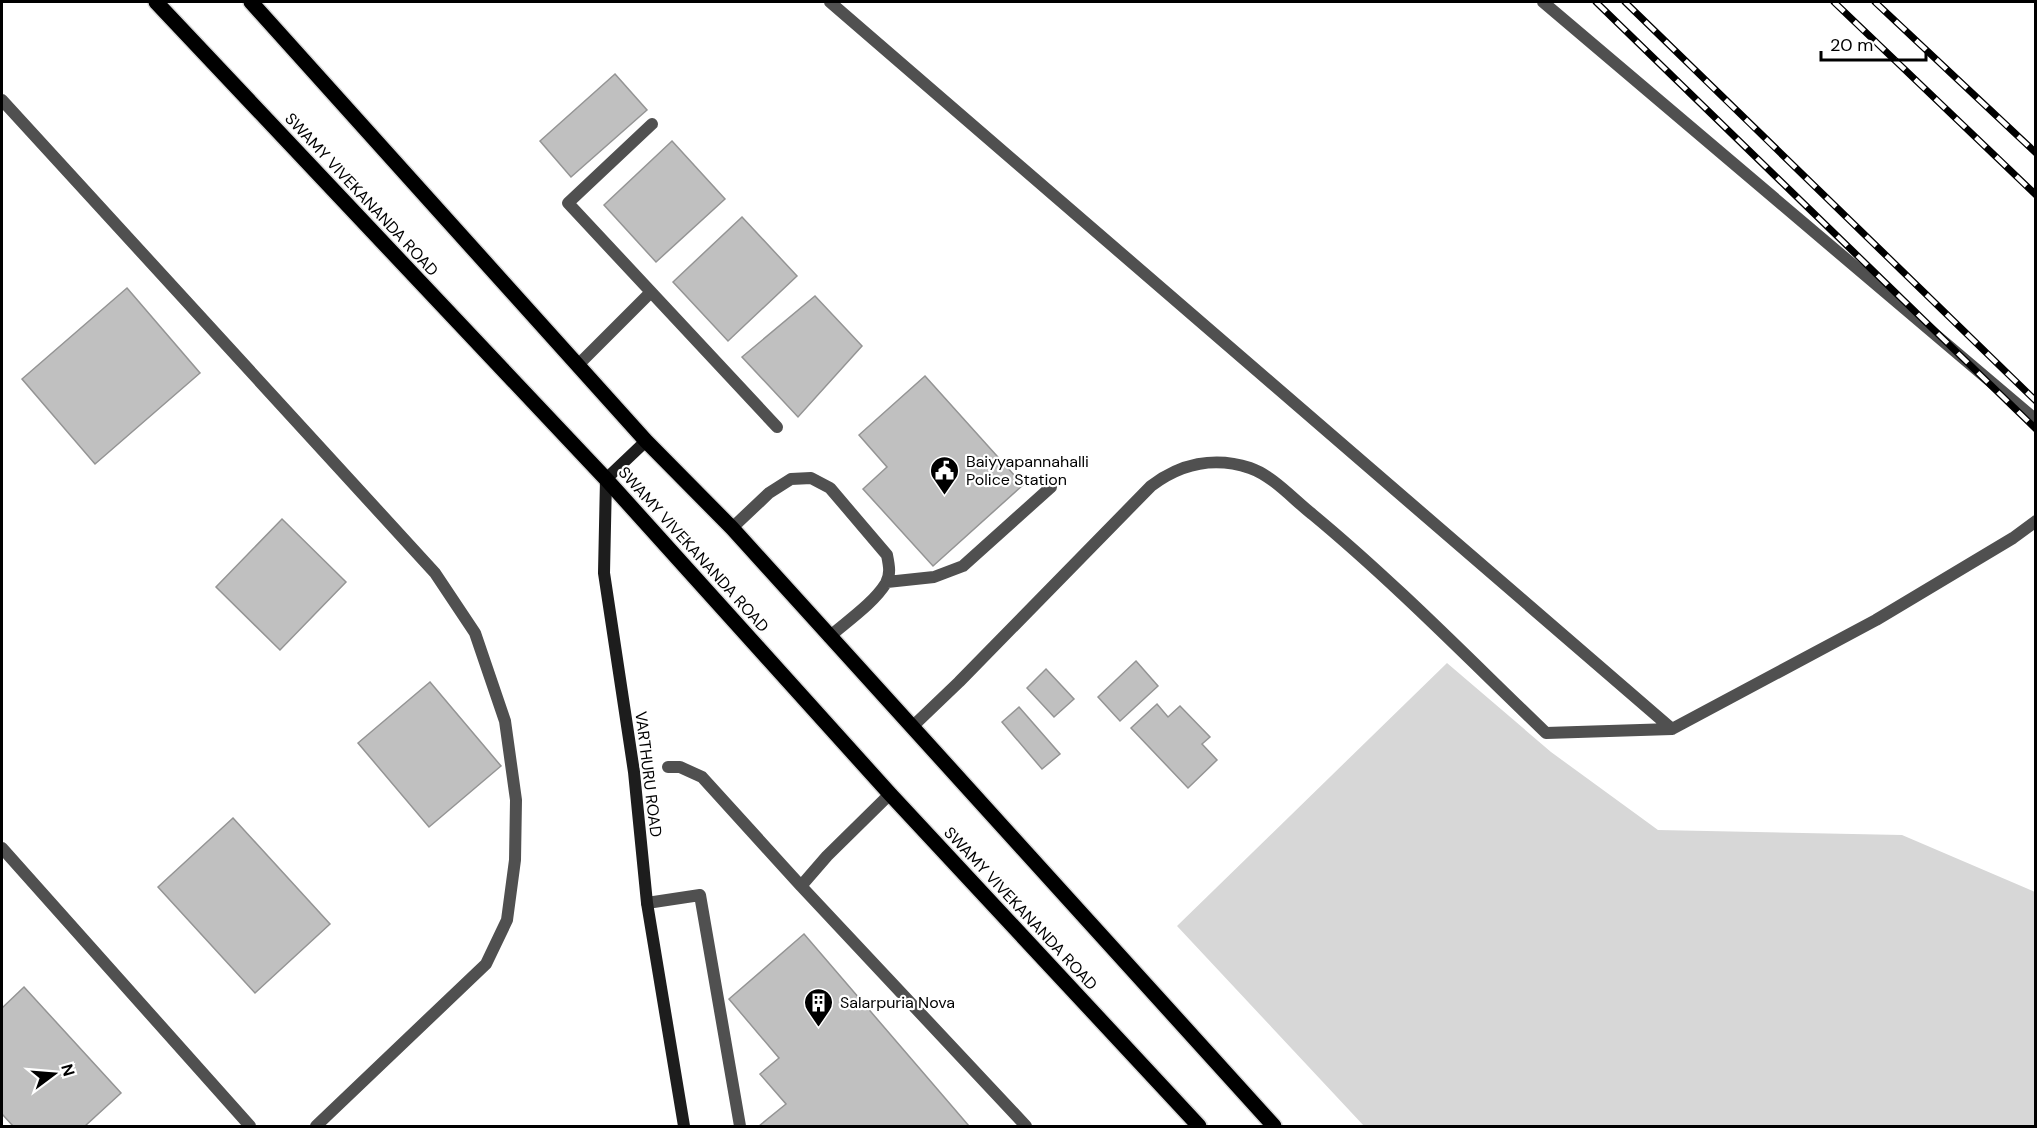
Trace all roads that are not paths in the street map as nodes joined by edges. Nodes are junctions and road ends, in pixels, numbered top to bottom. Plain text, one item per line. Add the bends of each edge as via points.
1 (156, 2) edge
2 (251, 2) edge
3 (830, 2) edge
4 (1543, 2) edge
5 (2, 100) edge
6 (652, 124) dead end
7 (651, 292) junction
8 (578, 365) junction
9 (2036, 420) edge
10 (777, 428) dead end
11 (646, 441) junction
12 (606, 479) junction
13 (1051, 486) dead end
14 (2036, 521) edge
15 (732, 528) junction
16 (886, 582) junction
17 (829, 637) junction
18 (912, 727) junction
19 (1672, 729) junction
20 (668, 767) dead end
21 (890, 794) junction
22 (2, 848) edge
23 (801, 886) junction
24 (647, 903) junction
25 (250, 1126) edge
26 (316, 1126) edge
27 (684, 1126) edge
28 (740, 1126) edge
29 (1026, 1126) edge
30 (1199, 1126) edge
31 (1274, 1126) edge

1 - 12 main road, SWAMY VIVEKANANDA ROAD
2 - 8 main road
3 - 19 lane
4 - 9 lane
5 - 26 lane via 435,573 475,633 506,721 516,800 515,860 507,920 486,964
6 - 7 lane via 568,203
7 - 8 lane
7 - 10 lane
8 - 11 main road
11 - 12 street
11 - 15 main road
12 - 21 main road, SWAMY VIVEKANANDA ROAD
12 - 24 street, VARTHURU ROAD via 604,573 634,772
13 - 16 lane via 963,566 934,578
14 - 19 lane via 1876,620
15 - 16 lane via 769,493 791,479 811,478 830,488 887,555 890,567
15 - 17 main road
16 - 17 lane
17 - 18 main road
18 - 19 lane via 1151,486 1168,473 1209,462 1252,469 1272,481 1350,545 1546,733
18 - 31 main road
20 - 23 lane via 680,767 702,777
21 - 23 lane
21 - 30 main road, SWAMY VIVEKANANDA ROAD
22 - 25 lane
23 - 29 lane
24 - 27 street, VARTHURU ROAD
24 - 28 lane via 700,895

